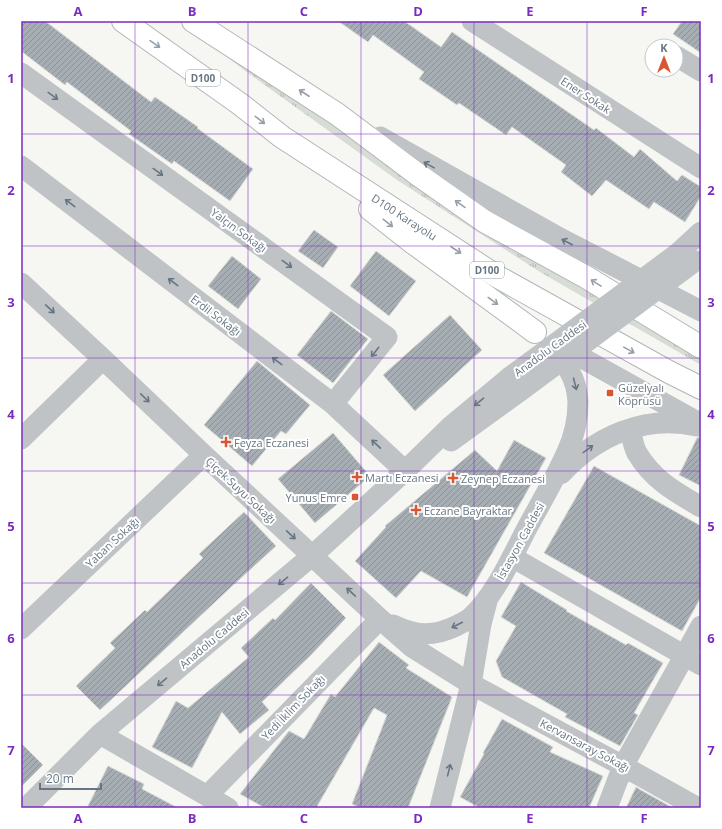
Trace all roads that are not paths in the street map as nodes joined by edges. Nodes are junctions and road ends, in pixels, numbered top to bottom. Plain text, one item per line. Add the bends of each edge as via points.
1 (123, 21) edge
2 (193, 21) edge
3 (472, 21) edge
4 (684, 61) edge
5 (701, 71) edge
6 (21, 74) edge
7 (337, 114) junction
8 (282, 137) junction
9 (21, 166) edge
10 (701, 168) edge
11 (701, 232) edge
12 (691, 257) edge
13 (21, 283) edge
14 (701, 311) edge
15 (535, 332) junction
16 (701, 347) edge
17 (103, 359) junction
18 (701, 388) edge
19 (333, 404) junction
20 (701, 426) edge
21 (630, 429) junction
22 (21, 438) edge
23 (204, 455) junction
24 (405, 471) junction
25 (550, 486) junction
26 (701, 507) edge
27 (313, 555) junction
28 (512, 557) junction
29 (487, 601) junction
30 (380, 619) junction
31 (701, 626) edge
32 (21, 629) edge
33 (693, 660) edge
34 (471, 684) junction
35 (100, 734) junction
36 (623, 766) junction
37 (207, 796) junction
38 (26, 808) edge
39 (228, 808) edge
40 (440, 808) edge
41 (607, 808) edge
42 (697, 808) edge

1 -> 8 highway, D100 Karayolu / D100
7 -> 2 highway
3 - 10 street, Ener Sokak
4 - 5 street
6 -> 19 street, Yalçın Sokağı via 387,337
14 -> 7 street via 556,236
16 -> 7 highway via 586,277 484,221
8 -> 15 highway via 412,242
8 -> 18 highway, D100 Karayolu / D100 via 498,277
19 -> 9 street, Erdil Sokağı
11 - 12 street, Anadolu Caddesi
12 - 24 street, Anadolu Caddesi, bridge via 515,384 450,426
13 -> 17 street, Çiçek Suyu Sokağı
15 - 20 street
15 -> 25 street, İstasyon Caddesi via 569,368 578,401 573,435
17 - 22 street
17 -> 23 street, Çiçek Suyu Sokağı
24 -> 19 street, Erdil Sokağı
20 - 21 street via 664,423
25 -> 21 street via 574,460 591,447
21 - 26 street via 636,452 649,470 666,486
23 -> 27 street, Çiçek Suyu Sokağı
23 - 32 street, Yaban Sokağı
24 - 27 street, Anadolu Caddesi
25 - 28 street, İstasyon Caddesi
30 -> 27 street, Çiçek Suyu Sokağı
27 -> 35 street, Anadolu Caddesi
28 - 29 street, İstasyon Caddesi
28 - 33 street
29 -> 30 street, İstasyon Caddesi via 469,619 444,631 426,634 407,632
29 - 34 street, İstasyon Caddesi
30 - 34 street, Çiçek Suyu Sokağı via 412,647
30 - 37 street, Yedi İklim Sokağı
31 - 33 street
33 - 36 street
34 - 36 street, Kervansaray Sokağı
40 -> 34 street, İstasyon Caddesi
35 - 37 street
35 - 38 street, Anadolu Caddesi
36 - 41 street
36 - 42 street, Kervansaray Sokağı
37 - 39 street

